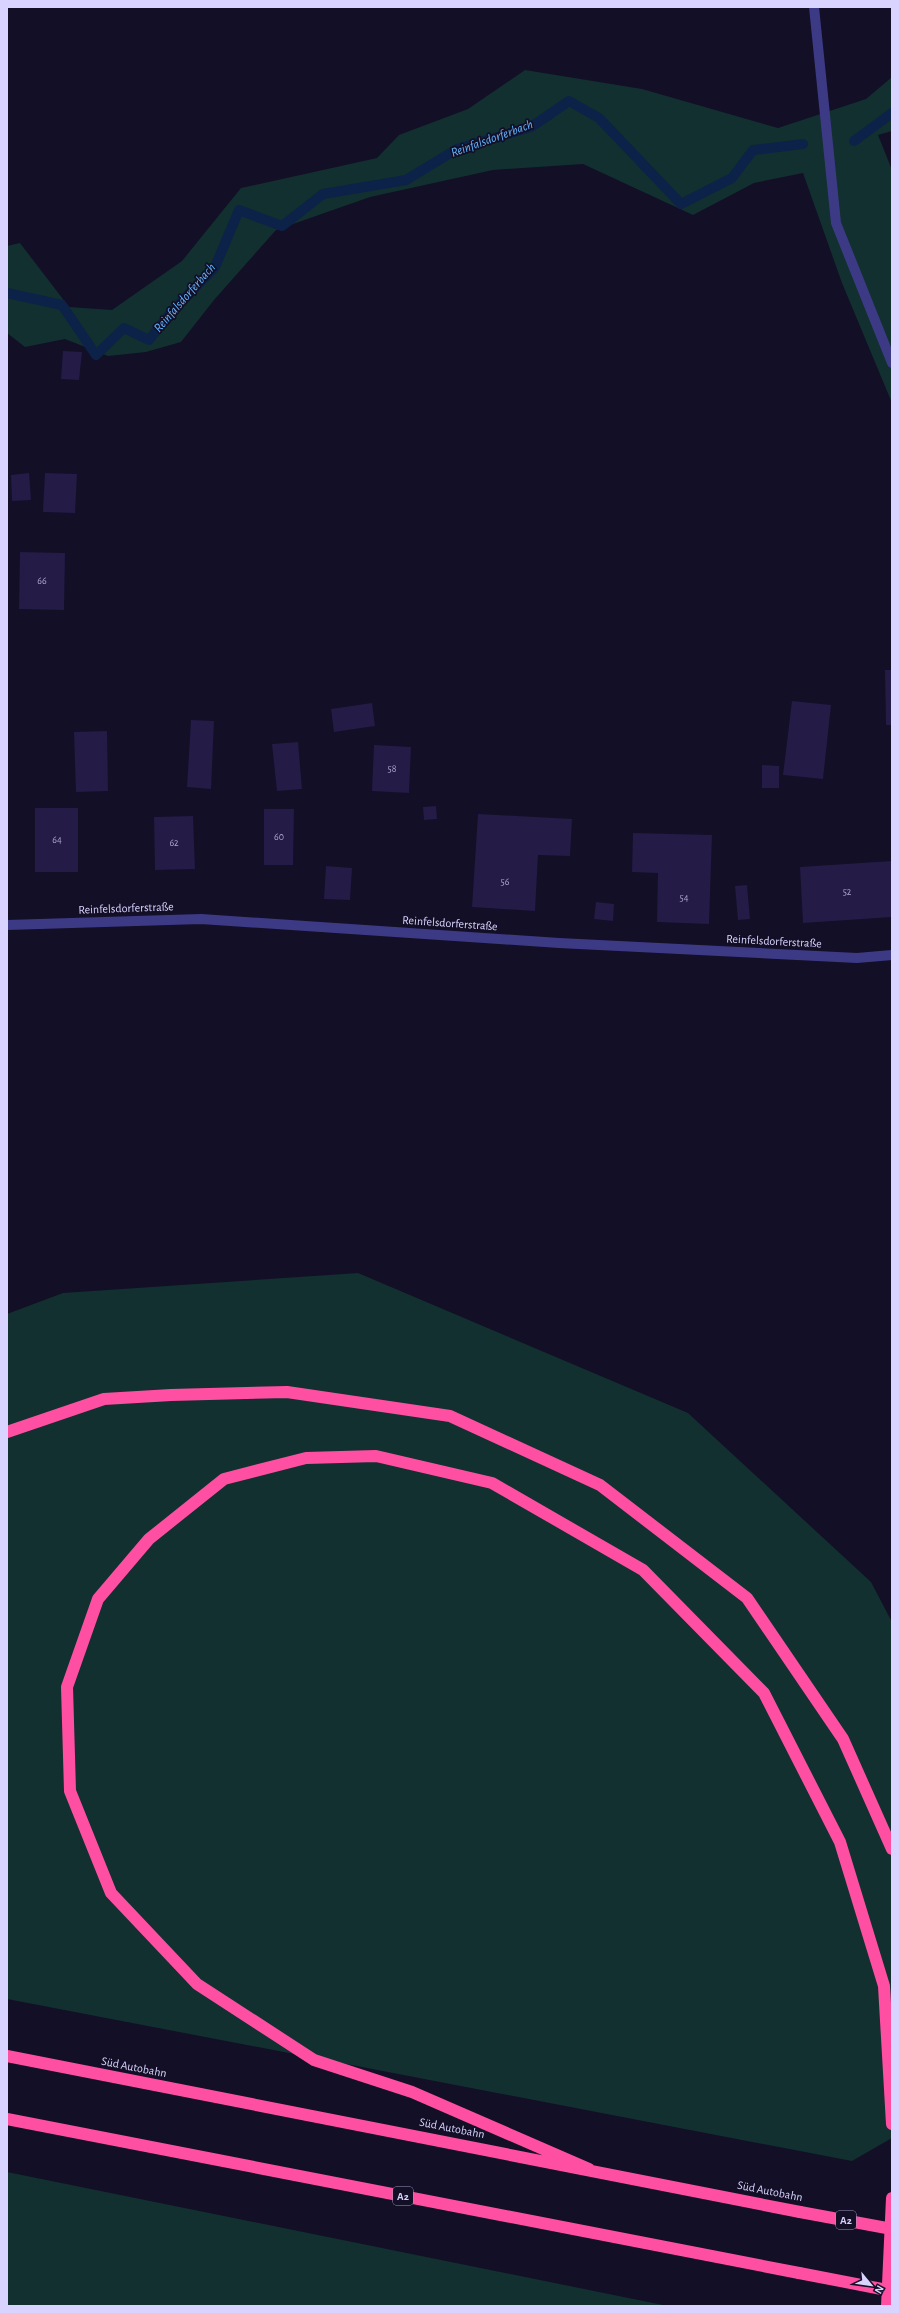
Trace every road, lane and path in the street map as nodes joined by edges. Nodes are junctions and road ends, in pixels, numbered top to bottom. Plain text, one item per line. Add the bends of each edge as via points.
1 (814, 7) edge
2 (892, 363) edge
3 (7, 925) edge
4 (892, 955) edge
5 (7, 1432) edge
6 (892, 1849) edge
7 (7, 2056) edge
8 (7, 2119) edge
9 (892, 2124) edge
10 (589, 2169) junction
11 (892, 2198) edge
12 (892, 2229) edge
13 (892, 2291) edge
14 (887, 2306) edge

1 - 2 street via 836,223
3 - 4 street, Reinfelsdorferstraße via 201,919 559,943 857,958
5 - 6 highway via 104,1400 171,1395 287,1392 450,1416 600,1485 747,1598 843,1739
7 - 10 highway, Süd Autobahn / A2
8 - 13 highway, A2, bridge
9 - 10 highway via 884,1986 840,1842 764,1693 644,1570 492,1483 376,1456 306,1458 224,1480 149,1539 98,1599 67,1687 70,1791 111,1893 197,1984 314,2060 412,2092
10 - 12 highway, Süd Autobahn / A2, bridge
11 - 14 highway

